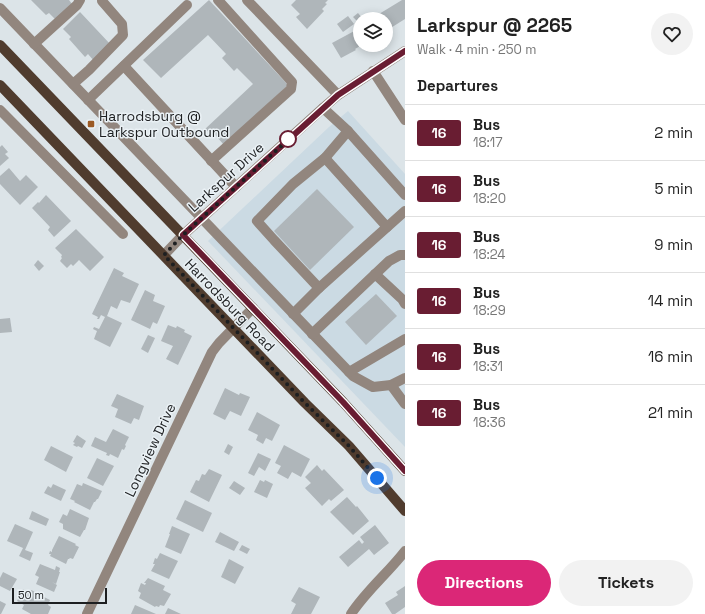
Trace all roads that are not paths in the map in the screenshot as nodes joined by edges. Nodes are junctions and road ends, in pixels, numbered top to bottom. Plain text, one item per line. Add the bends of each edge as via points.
1 (80, 0) edge
2 (218, 0) edge
3 (247, 0) edge
4 (102, 1) edge
5 (187, 5) dead end
6 (0, 8) edge
7 (34, 44) junction
8 (0, 45) edge
9 (405, 51) edge
10 (124, 66) junction
11 (373, 71) junction
12 (73, 84) junction
13 (0, 85) edge
14 (338, 95) junction
15 (88, 100) junction
16 (323, 108) junction
17 (0, 110) edge
18 (405, 120) edge
19 (348, 131) junction
20 (325, 158) junction
21 (211, 161) junction
22 (236, 187) junction
23 (405, 195) edge
24 (405, 211) edge
25 (201, 218) junction
26 (387, 227) junction
27 (122, 234) dead end
28 (183, 235) junction
29 (164, 255) junction
30 (405, 255) edge
31 (375, 274) junction
32 (319, 288) junction
33 (405, 304) edge
34 (253, 308) junction
35 (293, 314) junction
36 (233, 328) junction
37 (312, 334) junction
38 (405, 340) edge
39 (351, 374) junction
40 (405, 378) edge
41 (391, 385) junction
42 (405, 404) edge
43 (405, 471) edge
44 (405, 511) edge
45 (405, 551) edge
46 (87, 614) edge
47 (351, 614) edge

1 - 7 street
2 - 21 street via 292,82 291,89
3 - 14 street
4 - 12 street via 122,24 123,35
5 - 10 street
6 - 7 street
7 - 12 street
8 - 28 main road, Harrodsburg Road
9 - 11 street, Larkspur Drive
10 - 15 street
10 - 21 street
11 - 14 street, Larkspur Drive
11 - 18 street
12 - 15 street
13 - 29 main road, Harrodsburg Road
14 - 16 street, Larkspur Drive
15 - 25 street
16 - 19 street
16 - 22 street, Larkspur Drive
17 - 27 street
19 - 20 street
19 - 23 street
20 - 26 street
20 - 32 street via 293,184 257,221
21 - 22 street
22 - 25 street, Larkspur Drive
24 - 26 street
25 - 28 street, Larkspur Drive
25 - 35 street
26 - 32 street
28 - 29 street, Larkspur Drive
28 - 34 main road, Harrodsburg Road
29 - 36 main road, Harrodsburg Road
30 - 31 street via 393,258
31 - 33 street
31 - 37 street
32 - 35 street
34 - 36 street, Longview Drive
34 - 43 main road, Harrodsburg Road
35 - 37 street
36 - 44 main road, Harrodsburg Road via 349,446
36 - 46 street, Longview Drive via 212,352
37 - 39 street
38 - 39 street
39 - 41 street via 373,387
40 - 41 street
41 - 42 street
45 - 47 street

